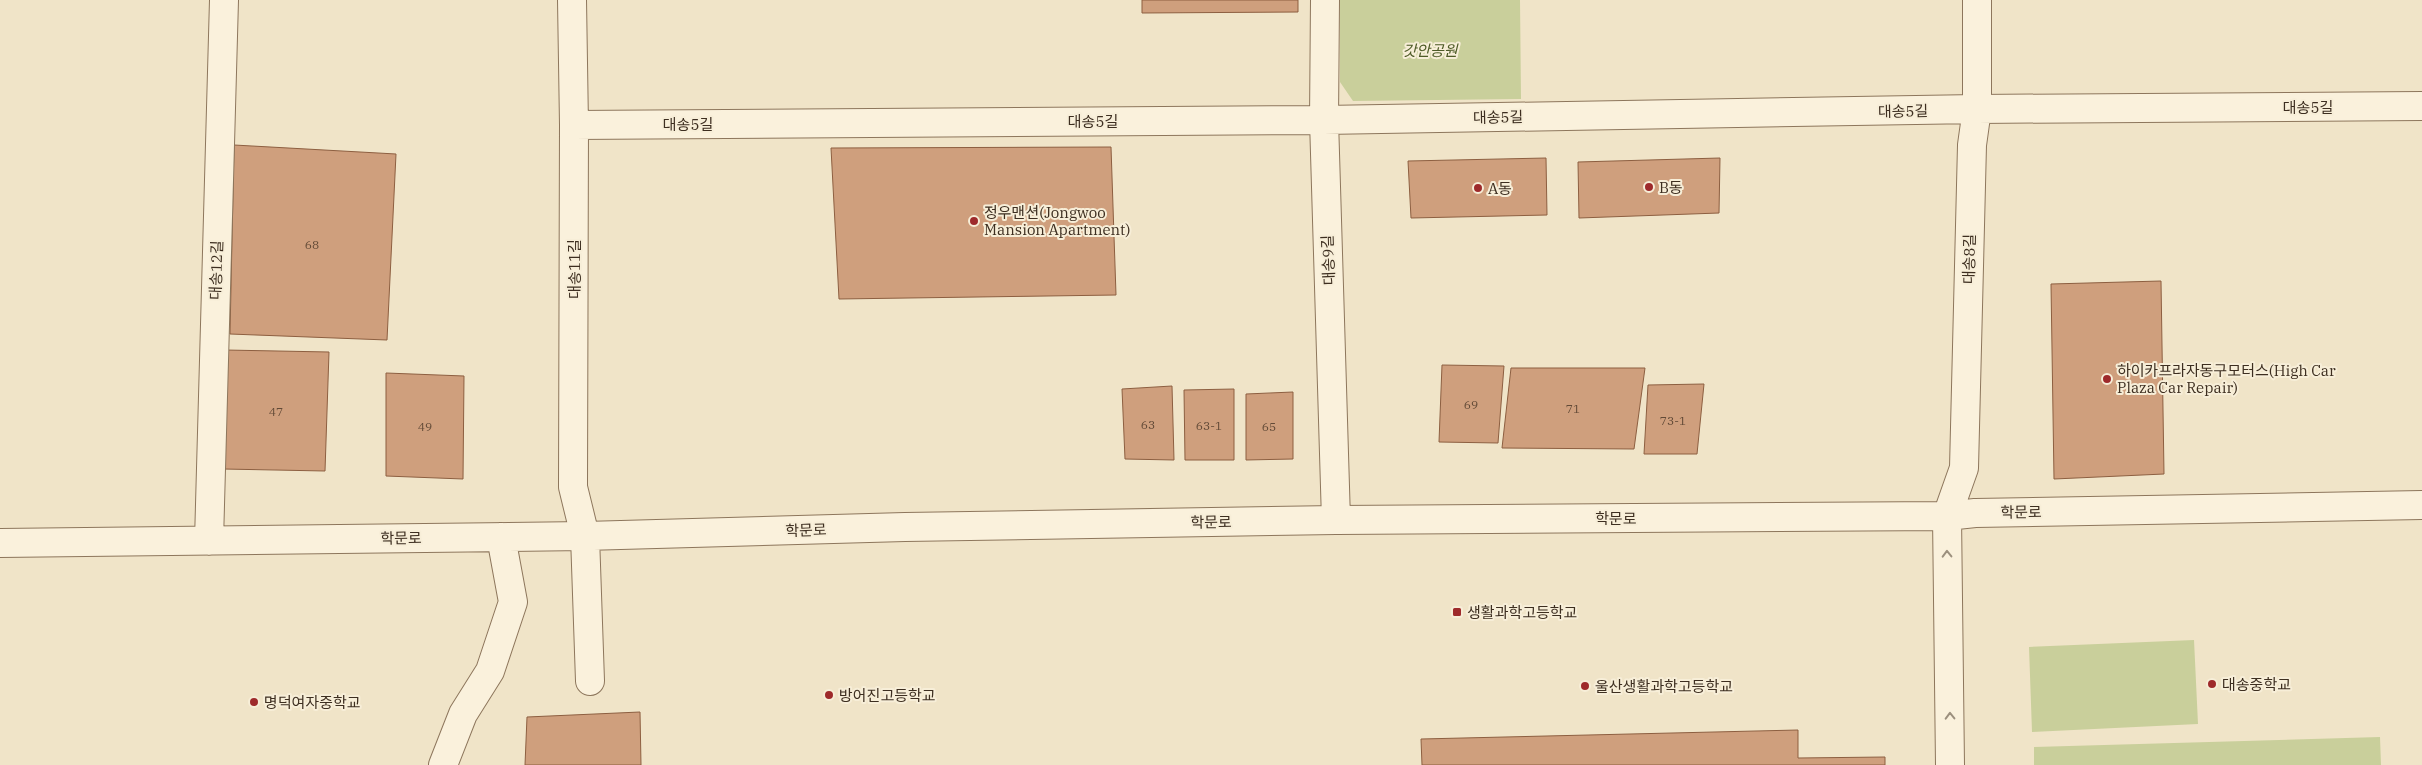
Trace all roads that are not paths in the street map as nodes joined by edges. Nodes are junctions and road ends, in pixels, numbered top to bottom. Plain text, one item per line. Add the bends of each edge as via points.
1 (224, 0) edge
2 (572, 0) edge
3 (1325, 0) edge
4 (1977, 0) edge
5 (2422, 106) edge
6 (1977, 109) junction
7 (1324, 120) junction
8 (574, 125) junction
9 (2422, 506) edge
10 (1947, 516) junction
11 (1336, 520) junction
12 (586, 536) junction
13 (501, 537) junction
14 (209, 541) junction
15 (0, 543) edge
16 (590, 681) dead end
17 (443, 765) edge
18 (1950, 765) edge

1 - 14 street, 대송12길
2 - 8 street, 대송11길
3 - 7 street, 대송9길
4 - 6 street, 대송8길
5 - 6 street, 대송5길
6 - 7 street, 대송5길
6 - 10 street, 대송8길 via 1972,145 1964,468
7 - 8 street, 대송5길
7 - 11 street, 대송9길
8 - 12 street, 대송11길 via 573,487
9 - 10 street, 학문로
10 - 11 street, 학문로
18 -> 10 street
11 - 12 street, 학문로
12 - 13 street, 학문로
12 - 16 street, 대송11길
13 - 14 street, 학문로
13 - 17 street via 513,602 490,671 463,714
14 - 15 street, 학문로

